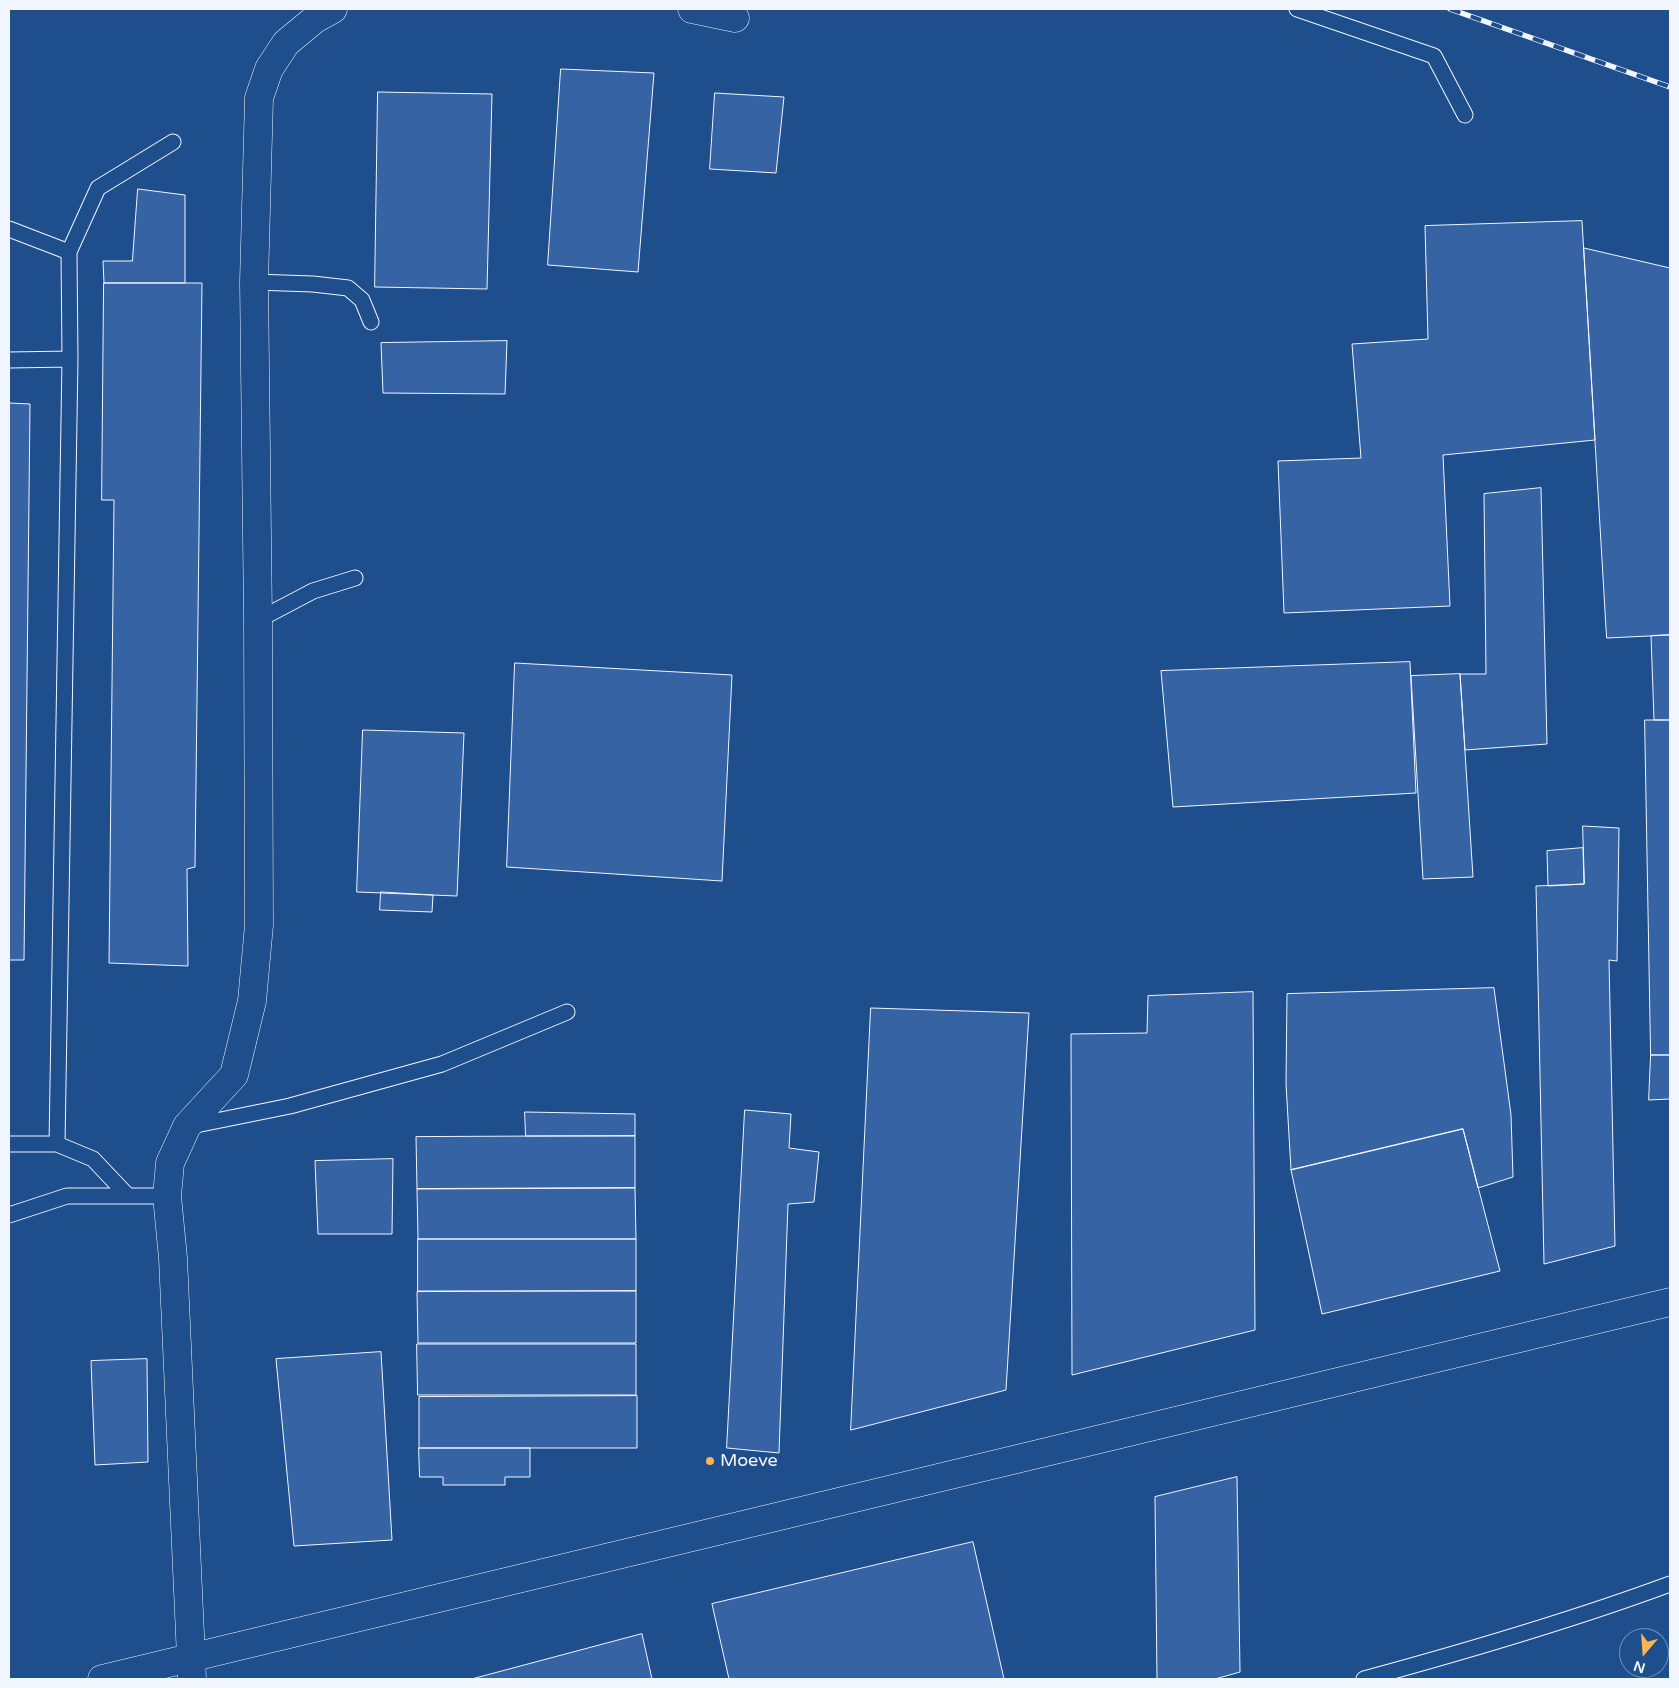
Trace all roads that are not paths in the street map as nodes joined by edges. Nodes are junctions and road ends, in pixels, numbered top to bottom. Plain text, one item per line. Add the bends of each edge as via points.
1 (333, 9) edge
2 (692, 9) edge
3 (1297, 9) edge
4 (735, 18) dead end
5 (1465, 115) dead end
6 (173, 142) dead end
7 (9, 229) edge
8 (69, 252) junction
9 (254, 282) junction
10 (371, 322) dead end
11 (70, 359) junction
12 (9, 360) edge
13 (355, 578) dead end
14 (258, 620) junction
15 (567, 1012) dead end
16 (187, 1126) junction
17 (9, 1144) edge
18 (57, 1144) junction
19 (128, 1196) junction
20 (166, 1196) junction
21 (9, 1215) edge
22 (1670, 1302) edge
23 (1670, 1584) edge
24 (191, 1668) edge
25 (102, 1679) edge
26 (1364, 1679) edge

1 - 9 street via 286,43 269,69 259,98
2 - 4 street
3 - 5 lane via 1434,56
6 - 8 lane via 98,188
7 - 8 lane
8 - 11 lane
9 - 10 lane via 348,288 362,300
9 - 14 street
11 - 12 lane
11 - 18 lane
13 - 14 lane via 313,591
14 - 16 street via 259,925 252,1001 234,1076
15 - 16 lane via 442,1064 290,1106
16 - 20 street via 170,1163
17 - 18 lane
18 - 19 lane via 93,1159
19 - 20 lane
19 - 21 lane via 67,1196
20 - 24 street via 173,1258
22 - 24 street
23 - 26 lane
24 - 25 street

